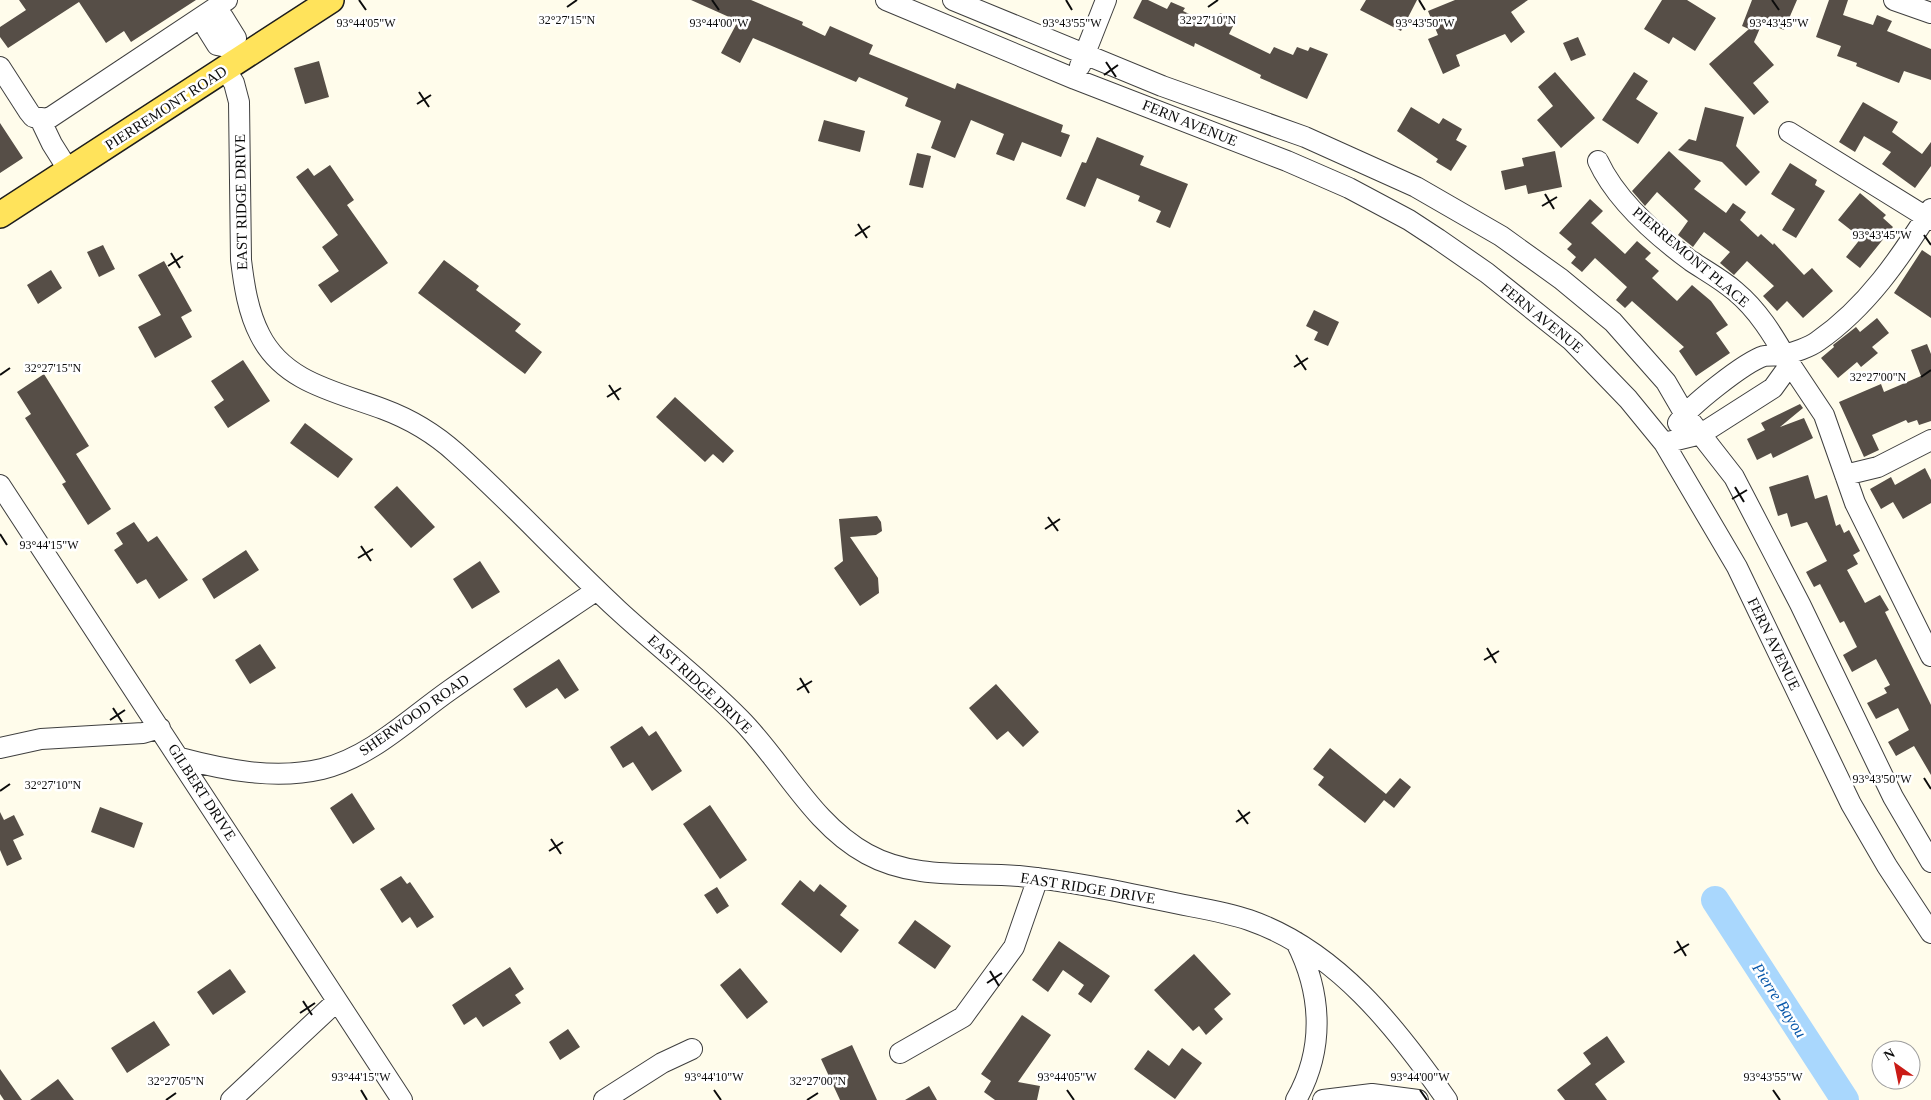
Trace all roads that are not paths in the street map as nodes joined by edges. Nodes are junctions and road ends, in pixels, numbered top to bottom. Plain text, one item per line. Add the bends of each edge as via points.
1 (227, 0) edge
2 (331, 0) edge
3 (886, 0) edge
4 (953, 0) edge
5 (1106, 0) edge
6 (1894, 0) edge
7 (208, 13) junction
8 (1931, 13) edge
9 (1084, 53) junction
10 (232, 59) junction
11 (0, 67) edge
12 (1075, 79) junction
13 (40, 119) junction
14 (1789, 132) dead end
15 (1598, 161) dead end
16 (69, 171) junction
17 (0, 215) edge
18 (1929, 216) edge
19 (1784, 355) junction
20 (1684, 413) junction
21 (1701, 434) junction
22 (1931, 440) edge
23 (1664, 443) junction
24 (1846, 474) junction
25 (0, 485) edge
26 (597, 590) junction
27 (1931, 656) edge
28 (160, 728) junction
29 (0, 748) edge
30 (180, 758) junction
31 (1931, 862) edge
32 (1038, 878) junction
33 (1931, 933) edge
34 (1296, 942) junction
35 (338, 1001) junction
36 (692, 1049) dead end
37 (900, 1053) dead end
38 (231, 1100) edge
39 (402, 1100) edge
40 (604, 1100) edge
41 (1296, 1100) edge
42 (1324, 1100) edge
43 (1418, 1100) edge
44 (1447, 1100) edge

1 - 7 street
2 - 10 main road, PIERREMONT ROAD
3 - 12 street, FERN AVENUE
4 - 9 street, FERN AVENUE
5 - 9 street
6 - 8 street
7 - 10 street, EAST RIDGE DRIVE via 223,17 236,38
7 - 13 street via 56,116
9 - 12 street
9 - 20 street, FERN AVENUE via 1222,109 1306,137 1416,187 1479,221 1561,279 1613,322 1666,382
10 - 16 main road, PIERREMONT ROAD
10 - 26 street, EAST RIDGE DRIVE via 234,84 240,102 241,260 244,283 259,333 268,347 284,366 304,380 385,410 427,431 455,451
11 - 13 street via 29,112
12 - 23 street, FERN AVENUE via 1287,160 1409,220 1487,273 1572,341 1628,399
13 - 16 street
14 - 18 street
15 - 19 street, PIERREMONT PLACE via 1606,178 1624,201 1691,260 1736,292 1761,317
16 - 17 main road, PIERREMONT ROAD
18 - 19 street via 1896,265 1856,310 1817,342
19 - 20 street via 1764,356 1734,374
19 - 21 street via 1788,361 1786,370 1773,388
19 - 24 street, PIERREMONT PLACE via 1824,415
20 - 21 street, FERN AVENUE
20 - 23 street
21 - 23 street
21 - 31 street, FERN AVENUE via 1734,476 1893,797
22 - 24 street via 1878,467
23 - 33 street, FERN AVENUE via 1737,567 1851,804
24 - 27 street, PIERREMONT PLACE via 1855,503
25 - 28 street, GILBERT DRIVE
26 - 30 street, SHERWOOD ROAD via 349,760 322,769 276,773 237,771
26 - 32 street, EAST RIDGE DRIVE via 725,703 751,730 815,811 864,853 890,865 919,872
28 - 29 street via 143,733 40,739
28 - 30 street, GILBERT DRIVE
30 - 35 street, GILBERT DRIVE
32 - 34 street, EAST RIDGE DRIVE via 1124,892 1247,919
32 - 37 street via 1014,947 964,1017
34 - 41 street via 1313,985 1318,1014 1310,1072
34 - 44 street, EAST RIDGE DRIVE via 1328,964 1361,994 1393,1029
35 - 38 street
35 - 39 street, GILBERT DRIVE
36 - 40 street via 662,1063
42 - 43 street via 1372,1094

